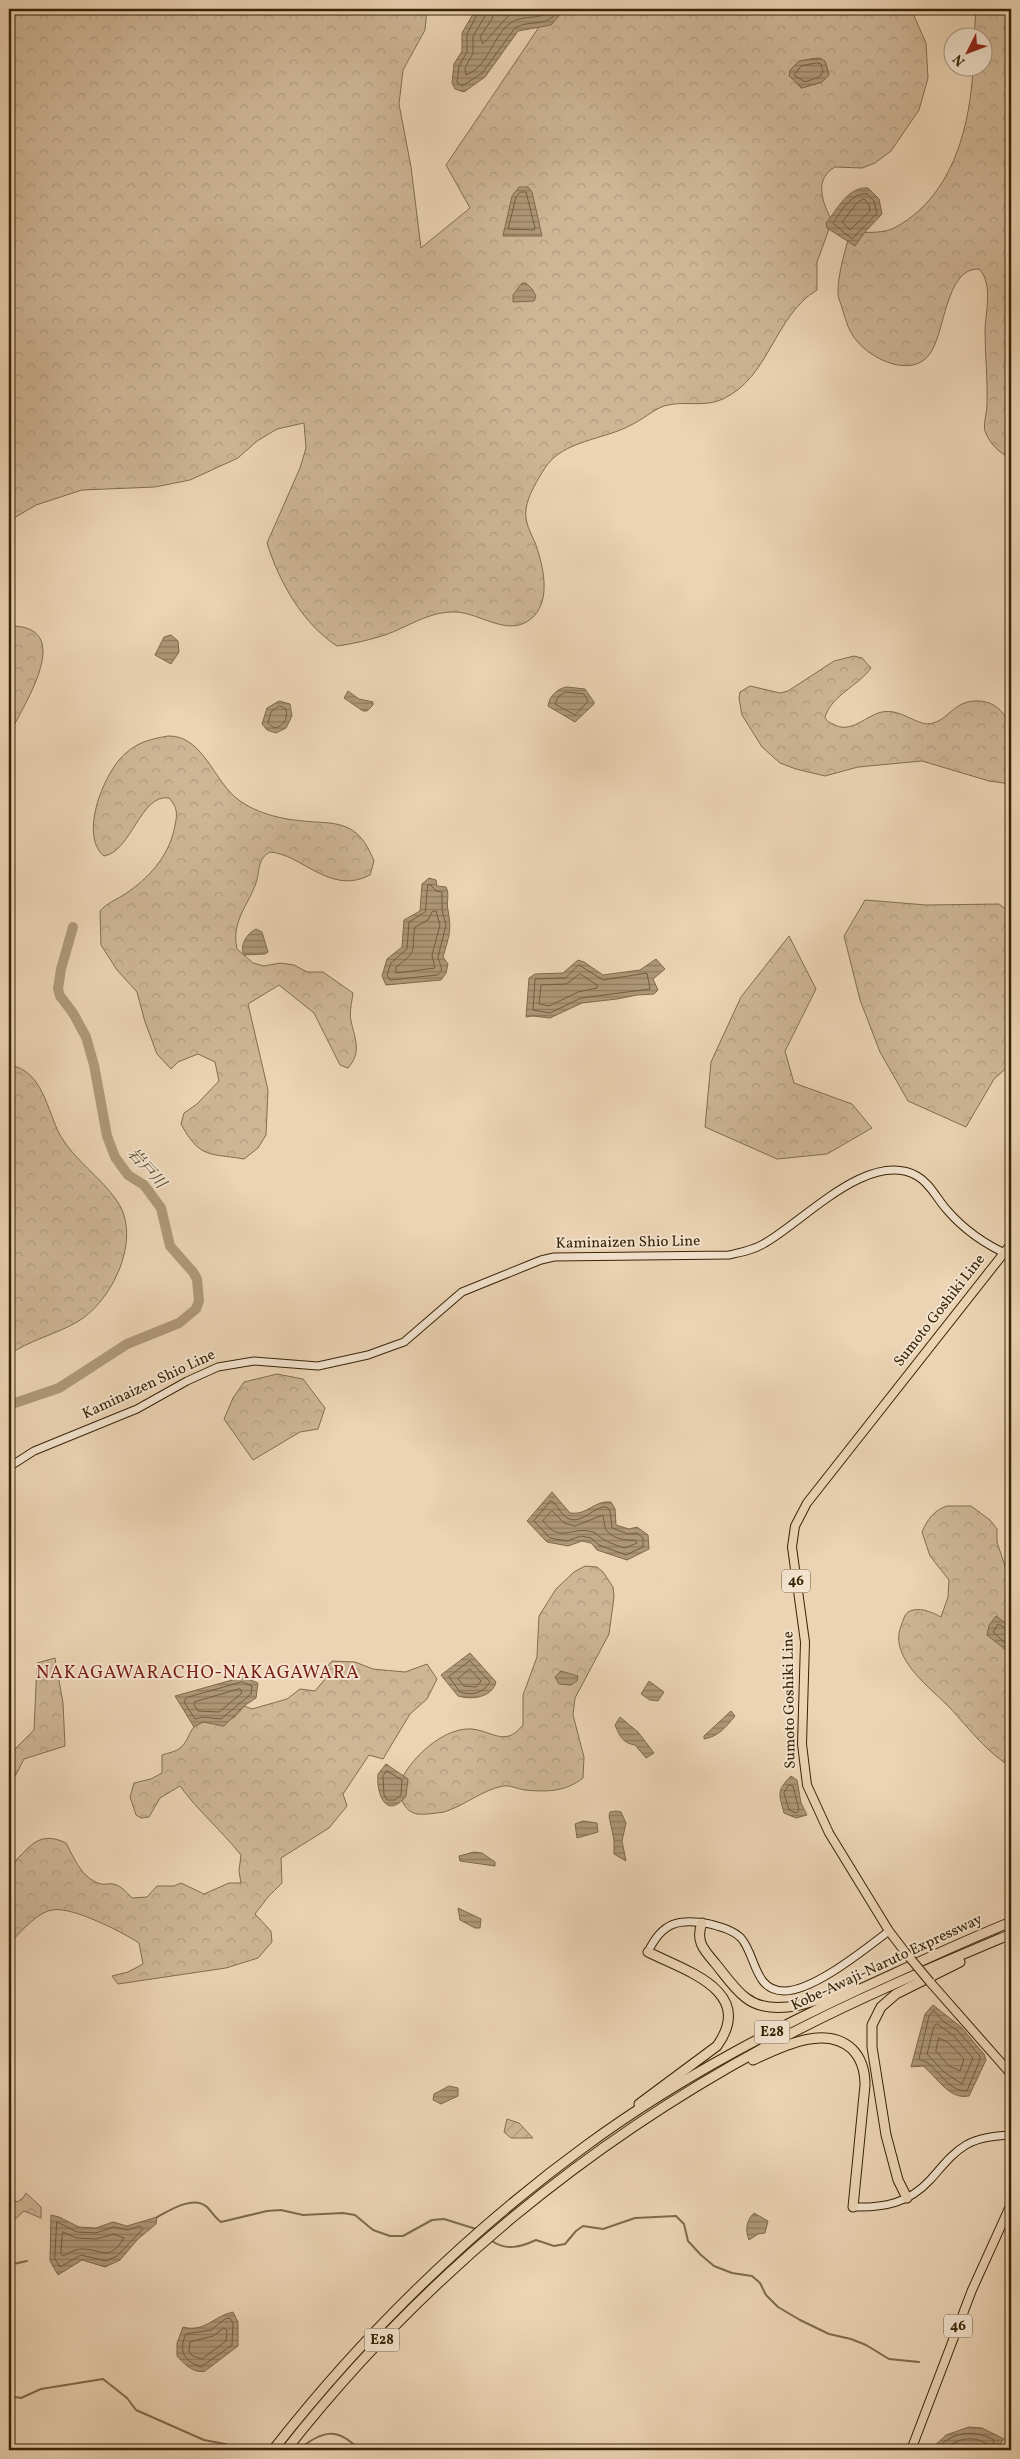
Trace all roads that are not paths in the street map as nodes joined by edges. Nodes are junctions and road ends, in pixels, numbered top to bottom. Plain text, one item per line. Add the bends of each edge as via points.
1 (1011, 1244) edge
2 (1008, 1254) edge
3 (9, 1467) edge
4 (1011, 1922) edge
5 (702, 1923) junction
6 (999, 1927) junction
7 (889, 1931) junction
8 (1011, 1935) edge
9 (648, 1952) joint
10 (1011, 2074) edge
11 (639, 2122) junction
12 (1011, 2135) edge
13 (588, 2145) junction
14 (907, 2198) junction
15 (1011, 2204) edge
16 (854, 2207) joint
17 (273, 2450) edge
18 (286, 2450) edge
19 (911, 2450) edge

1 - 2 main road, Sumoto Goshiki Line / 46
2 - 3 main road, Kaminaizen Shio Line via 960,1225 919,1177 899,1169 881,1170 830,1198 755,1249 729,1256 554,1256 462,1292 409,1338 390,1347 318,1366 254,1361 218,1367 136,1408 34,1451
2 - 7 main road, Sumoto Goshiki Line / 46 via 807,1503 793,1536 792,1561 805,1642 802,1744 807,1785 829,1833
4 - 6 highway, Kobe-Awaji-Naruto Expressway / E28
5 - 6 highway via 701,1945 744,1997 760,2006 778,2008 844,1990 954,1941
5 - 7 main road via 728,1929 740,1938 762,1980 770,1988 784,1991 799,1988 833,1971
5 - 9 main road via 685,1921 670,1926 658,1936
6 - 13 highway, Kobe-Awaji-Naruto Expressway / E28 via 780,2027 684,2082
7 - 10 main road, Sumoto Goshiki Line / 46, bridge
8 - 11 highway, Kobe-Awaji-Naruto Expressway / E28 via 784,2036
8 - 14 highway via 896,1994 881,2007 874,2019 871,2039 877,2084 894,2170
9 - 13 highway via 715,1987 727,2006 728,2026 712,2051
11 - 16 highway via 772,2051 818,2038 836,2040 855,2053 864,2072
11 - 18 highway, Kobe-Awaji-Naruto Expressway / E28 via 557,2181 445,2276 377,2345
12 - 14 main road via 982,2138 965,2146
13 - 17 highway, Kobe-Awaji-Naruto Expressway / E28 via 432,2273 368,2338
14 - 16 main road via 880,2207
15 - 19 main road, 46 via 972,2290

